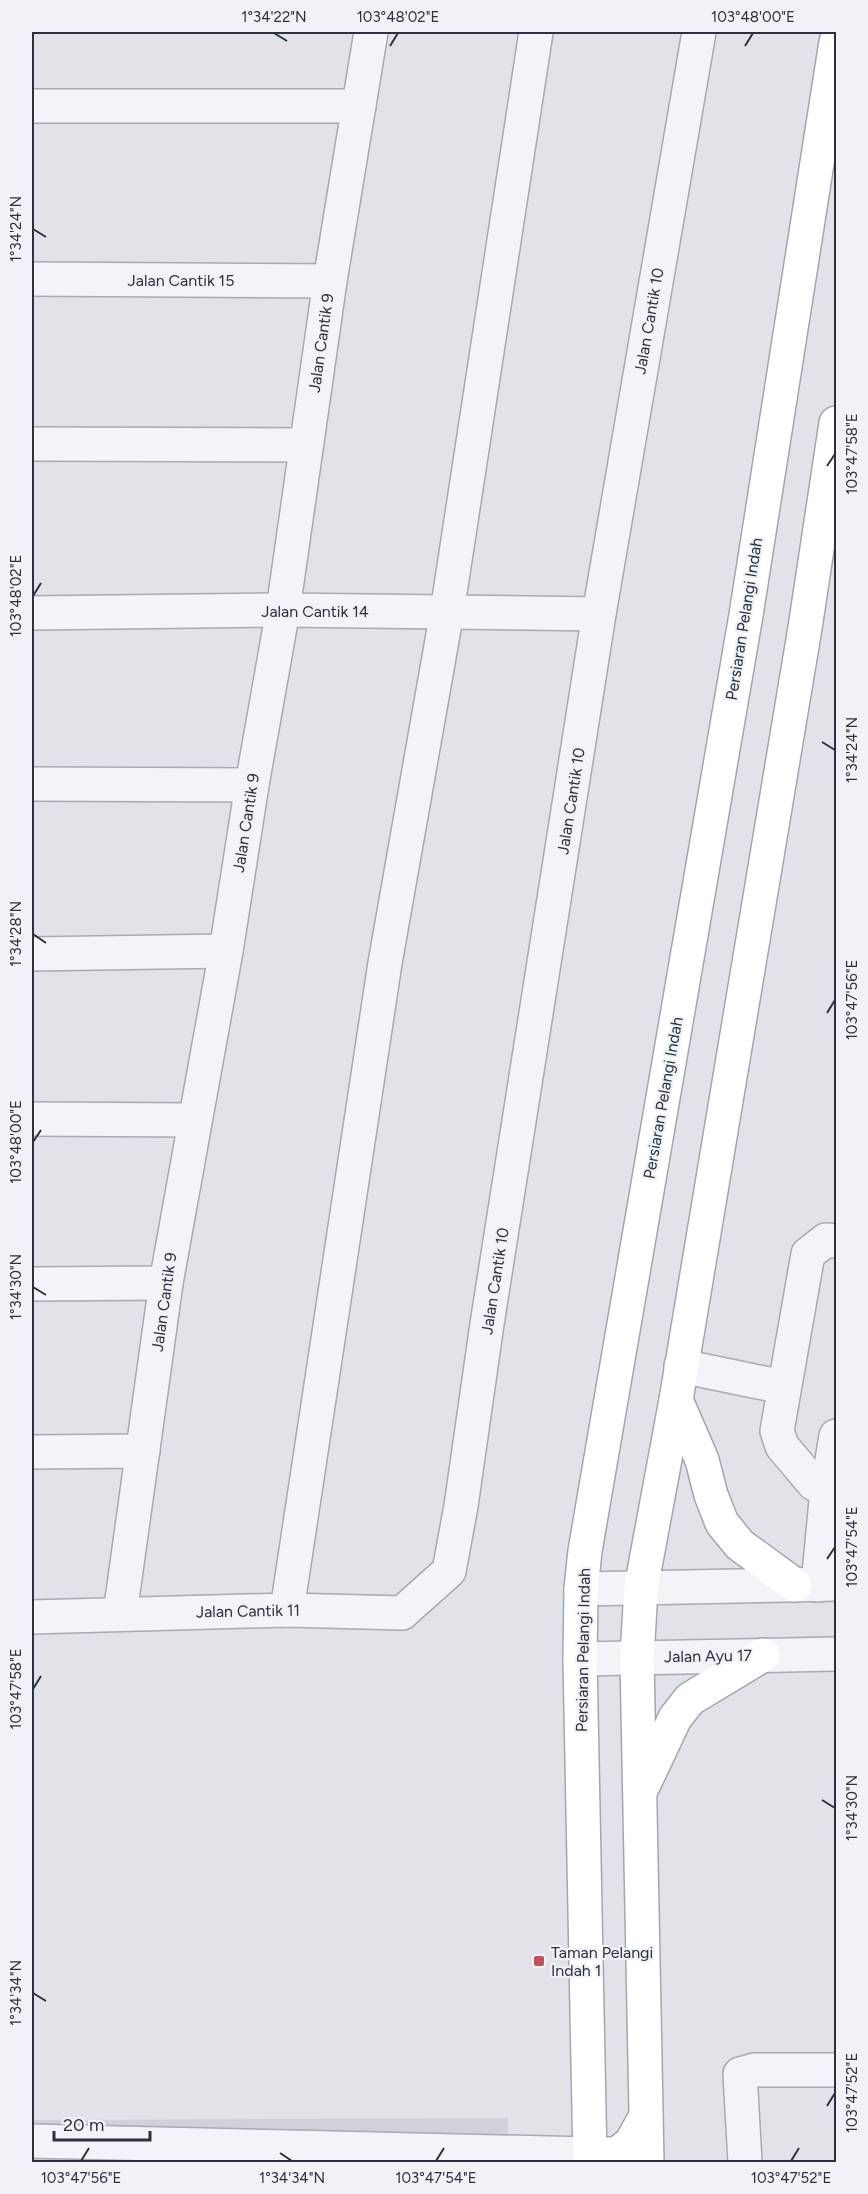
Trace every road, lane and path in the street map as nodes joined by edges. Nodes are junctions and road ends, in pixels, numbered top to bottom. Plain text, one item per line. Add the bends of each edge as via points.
1 (371, 32) edge
2 (536, 32) edge
3 (699, 32) edge
4 (837, 42) edge
5 (32, 106) edge
6 (359, 106) junction
7 (32, 279) edge
8 (330, 281) junction
9 (837, 423) edge
10 (32, 444) edge
11 (306, 445) junction
12 (283, 610) junction
13 (447, 612) junction
14 (32, 613) edge
15 (599, 614) junction
16 (32, 784) edge
17 (252, 786) junction
18 (226, 951) junction
19 (32, 954) edge
20 (32, 1119) edge
21 (195, 1120) junction
22 (837, 1240) edge
23 (166, 1283) junction
24 (32, 1284) edge
25 (681, 1366) junction
26 (783, 1387) junction
27 (676, 1400) junction
28 (837, 1436) edge
29 (143, 1451) junction
30 (32, 1452) edge
31 (827, 1490) junction
32 (449, 1571) joint
33 (816, 1585) edge
34 (641, 1588) junction
35 (581, 1589) junction
36 (287, 1610) junction
37 (120, 1614) junction
38 (32, 1617) edge
39 (837, 1654) edge
40 (763, 1655) junction
41 (637, 1658) junction
42 (580, 1659) junction
43 (641, 1790) junction
44 (837, 2070) edge
45 (646, 2116) junction
46 (32, 2141) edge
47 (216, 2155) edge
48 (443, 2156) edge
49 (590, 2158) edge
50 (647, 2163) edge
51 (745, 2163) edge

1 - 6 street, Jalan Cantik 9
2 - 13 street
3 - 15 street, Jalan Cantik 10
4 - 35 main road, Persiaran Pelangi Indah via 746,615
5 - 6 street
6 - 8 street, Jalan Cantik 9
7 - 8 street, Jalan Cantik 15
8 - 11 street, Jalan Cantik 9
9 - 25 main road
10 - 11 street
11 - 12 street, Jalan Cantik 9
12 - 13 street, Jalan Cantik 14
12 - 14 street, Jalan Cantik 14
12 - 17 street, Jalan Cantik 9
13 - 15 street, Jalan Cantik 14
13 - 36 street via 385,963
15 - 32 street, Jalan Cantik 10
16 - 17 street
17 - 18 street, Jalan Cantik 9
18 - 19 street
18 - 21 street, Jalan Cantik 9
20 - 21 street
21 - 23 street, Jalan Cantik 9
22 - 26 street via 826,1240 808,1254
23 - 24 street
23 - 29 street, Jalan Cantik 9
25 - 26 street
25 - 27 main road
26 - 31 street via 777,1431 782,1446 814,1484
27 - 33 main road via 702,1460 722,1523 740,1545
27 - 34 main road
28 - 31 street
29 - 30 street
29 - 37 street, Jalan Cantik 9
31 - 33 street
32 - 36 street, Jalan Cantik 11 via 402,1612
33 - 34 street
34 - 35 street
34 - 41 main road
35 - 42 main road, Persiaran Pelangi Indah
36 - 37 street, Jalan Cantik 11
37 - 38 street, Jalan Cantik 11
39 - 40 street, Jalan Ayu 17
40 - 41 street, Jalan Ayu 17
40 - 43 main road via 690,1699 675,1718
41 - 42 street, Jalan Ayu 17
41 - 43 main road
42 - 49 main road, Persiaran Pelangi Indah
43 - 45 main road
44 - 51 street via 754,2070 740,2074
45 - 49 main road via 631,2144 617,2154
45 - 50 main road
46 - 47 street
47 - 48 street
48 - 49 street

